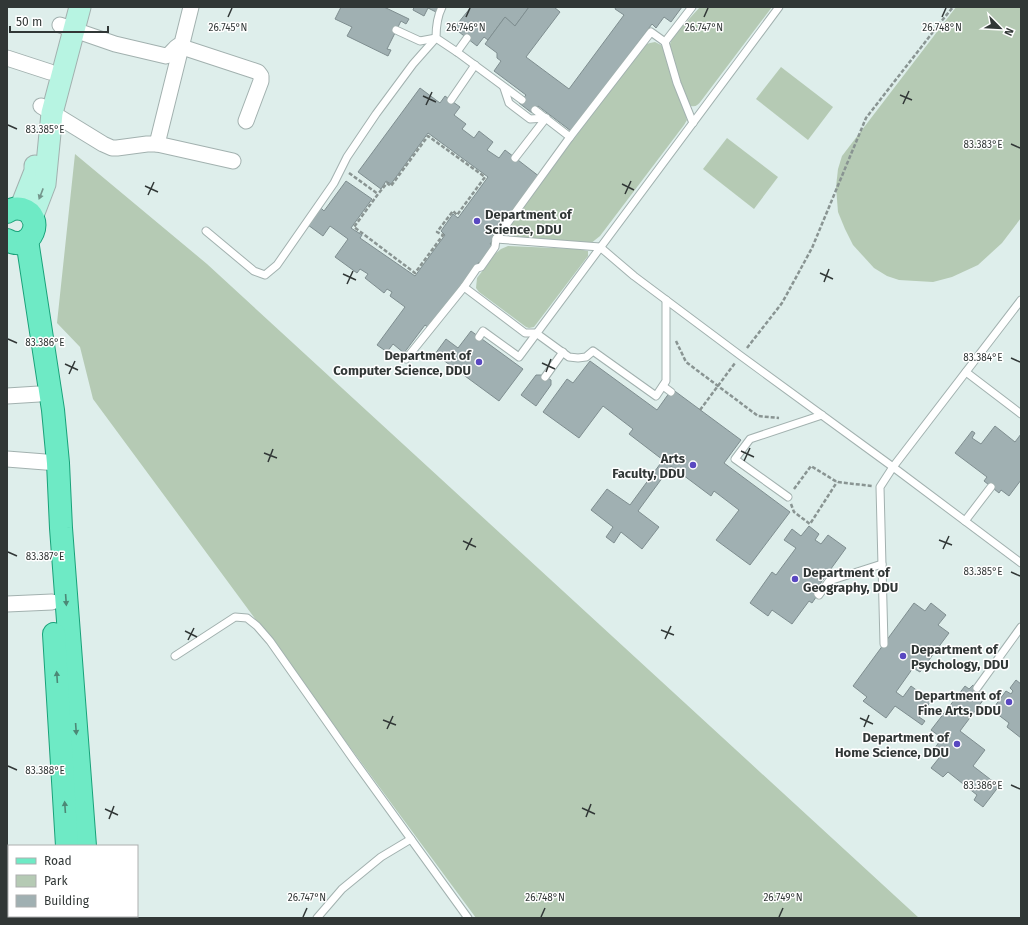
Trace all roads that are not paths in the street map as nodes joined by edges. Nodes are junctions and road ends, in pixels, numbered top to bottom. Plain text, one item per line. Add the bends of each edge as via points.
1 (80, 7) edge
2 (191, 7) edge
3 (442, 7) edge
4 (692, 7) edge
5 (779, 7) edge
6 (66, 20) edge
7 (396, 30) dead end
8 (436, 38) junction
9 (467, 38) dead end
10 (665, 42) junction
11 (182, 47) junction
12 (457, 52) junction
13 (7, 58) edge
14 (475, 65) junction
15 (50, 72) junction
16 (504, 87) junction
17 (451, 100) dead end
18 (522, 100) dead end
19 (46, 110) junction
20 (535, 110) dead end
21 (546, 118) junction
22 (246, 121) dead end
23 (693, 123) junction
24 (570, 137) junction
25 (157, 144) junction
26 (515, 158) dead end
27 (233, 162) dead end
28 (20, 213) edge
29 (206, 231) dead end
30 (496, 239) junction
31 (16, 241) edge
32 (600, 247) junction
33 (464, 287) junction
34 (666, 300) junction
35 (1021, 300) edge
36 (536, 333) junction
37 (479, 338) dead end
38 (563, 352) junction
39 (406, 359) dead end
40 (966, 372) junction
41 (545, 377) dead end
42 (663, 386) junction
43 (671, 392) dead end
44 (39, 394) junction
45 (7, 396) edge
46 (1021, 414) edge
47 (822, 415) junction
48 (7, 459) edge
49 (52, 463) junction
50 (893, 467) junction
51 (991, 487) dead end
52 (788, 497) road end
53 (965, 522) junction
54 (882, 564) junction
55 (1021, 564) edge
56 (818, 594) dead end
57 (52, 602) junction
58 (7, 604) edge
59 (1021, 627) edge
60 (884, 644) dead end
61 (175, 656) dead end
62 (977, 688) dead end
63 (411, 839) junction
64 (67, 845) edge
65 (85, 845) edge
66 (317, 918) edge
67 (468, 918) edge

1 - 6 main road
2 - 11 street
3 - 8 lane via 436,26
4 - 10 lane via 680,16
5 - 23 lane
6 - 11 street via 115,44 166,56 178,46
6 - 15 main road
6 - 19 main road
7 - 8 lane via 420,41
8 - 12 lane
8 - 29 lane via 376,114 347,157 334,183 277,265 264,275 254,271
9 - 12 lane
10 - 23 lane via 677,83
10 - 24 lane via 651,32
11 - 22 street via 258,72 261,81
11 - 25 street
12 - 14 lane
13 - 15 street
14 - 16 lane
14 - 17 lane
15 - 19 main road
16 - 18 lane
16 - 21 lane via 509,103 519,111 530,118
19 - 25 street via 112,148
19 - 28 main road via 35,171
20 - 21 lane
21 - 24 lane
21 - 26 lane
23 - 32 lane
24 - 30 lane
25 - 27 street
28 - 31 main road via 34,223 34,228 33,233
30 - 32 lane
30 - 33 lane via 495,247
31 - 44 main road
31 - 49 main road via 54,410
32 - 34 lane
32 - 36 lane
33 - 36 lane via 525,333
33 - 39 lane
34 - 42 lane via 666,381
34 - 47 lane
35 - 40 lane
36 - 37 lane via 519,357 483,331
36 - 38 lane
38 - 41 lane
38 - 42 lane via 569,357 578,358 586,357 593,351 656,396
40 - 46 lane
40 - 50 lane
42 - 43 lane
44 - 45 street
44 - 49 main road
47 - 50 lane
47 - 52 lane via 750,439 741,445 735,459
48 - 49 street
49 - 57 main road
49 -> 65 main road via 61,528
50 - 53 lane
50 - 54 lane via 880,487
51 - 53 lane
53 - 55 lane
54 - 56 lane via 829,581
54 - 60 lane
57 - 58 street
64 -> 57 main road
59 - 62 lane
61 - 63 lane via 235,617 247,618 270,641
63 - 66 lane via 382,857 342,889
63 - 67 lane

